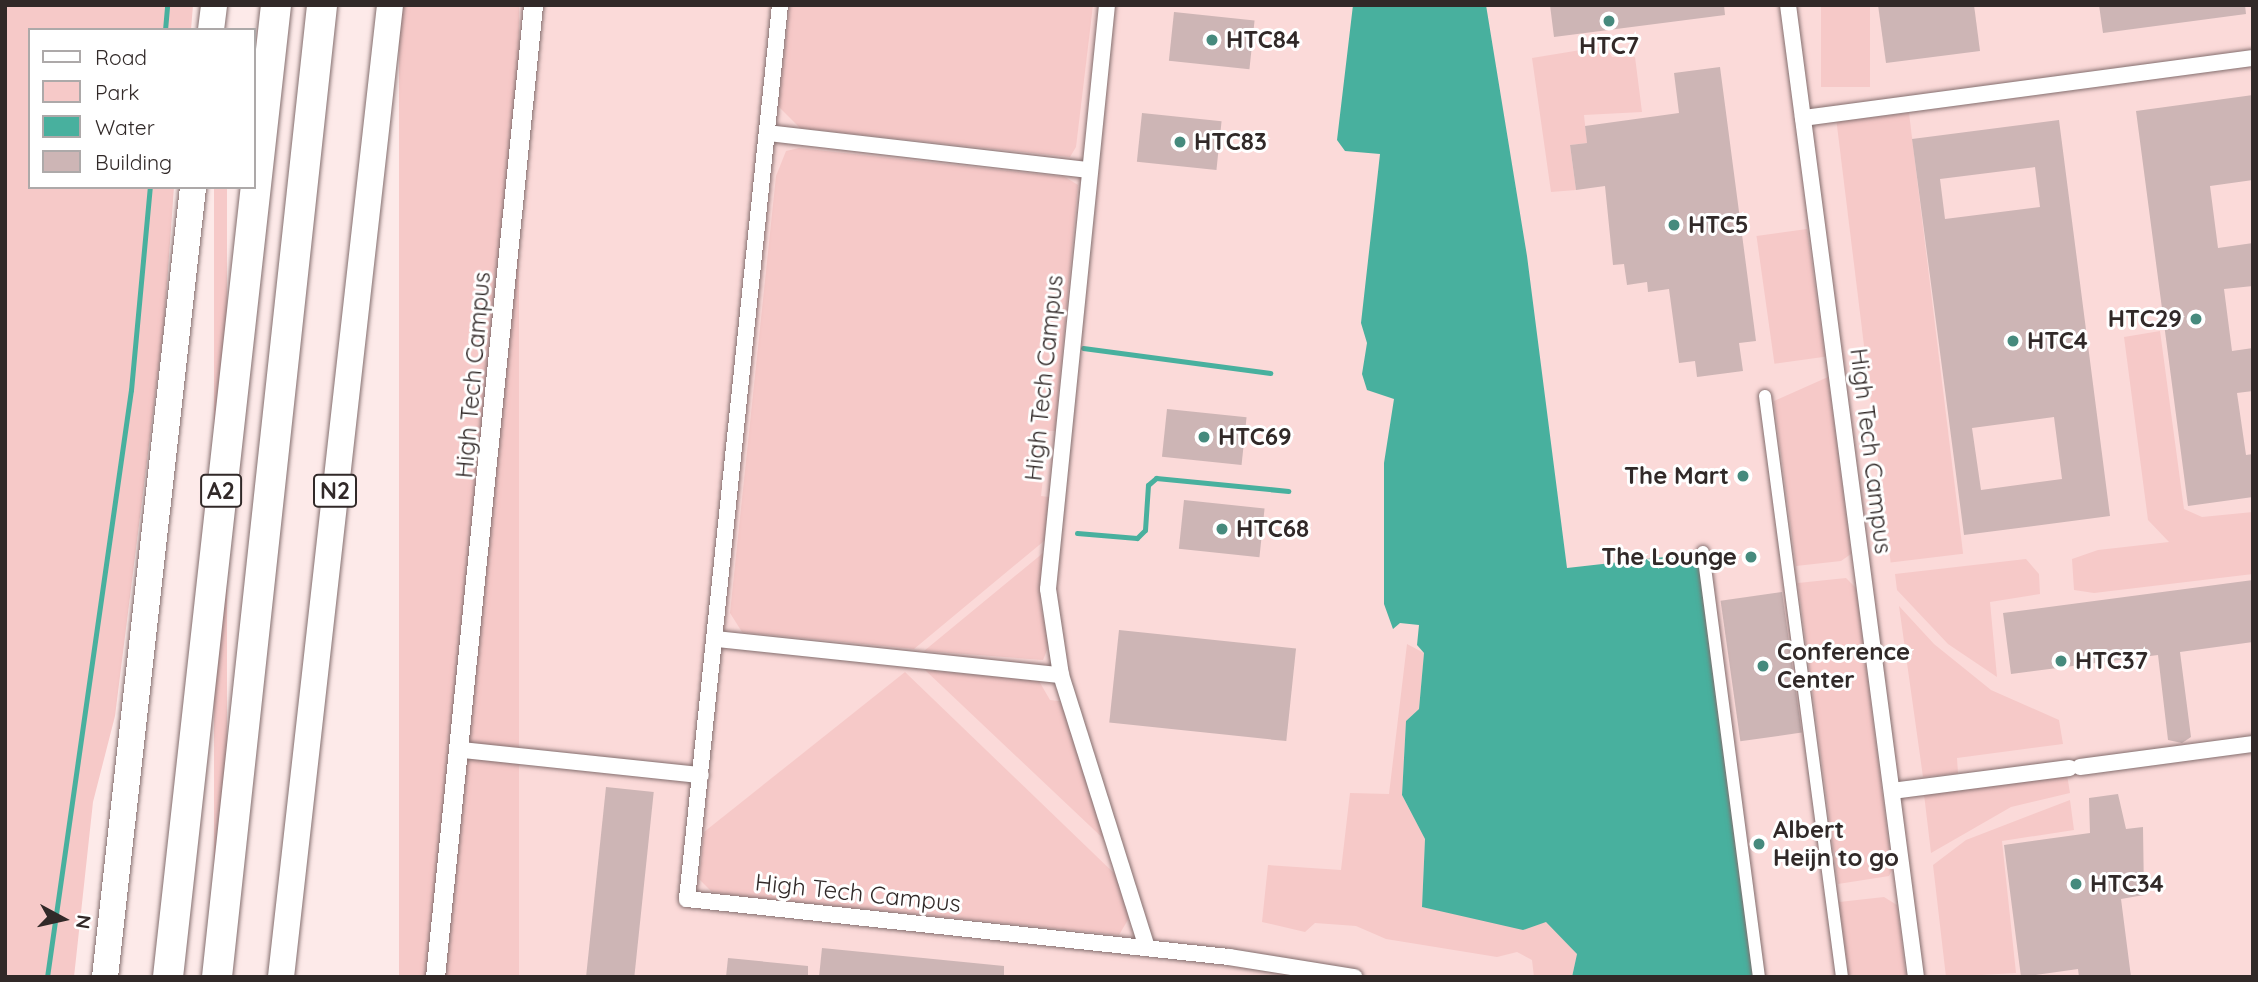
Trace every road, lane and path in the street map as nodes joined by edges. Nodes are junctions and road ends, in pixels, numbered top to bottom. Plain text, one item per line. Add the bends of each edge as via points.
1 (214, 5) edge
2 (276, 5) edge
3 (322, 5) edge
4 (390, 5) edge
5 (533, 5) edge
6 (780, 5) edge
7 (1107, 5) edge
8 (1788, 5) edge
9 (211, 28) edge
10 (2253, 58) edge
11 (1803, 118) junction
12 (768, 133) junction
13 (1090, 170) junction
14 (256, 185) edge
15 (193, 189) edge
16 (256, 189) edge
17 (1765, 396) dead end
18 (1703, 552) dead end
19 (716, 639) junction
20 (1060, 675) junction
21 (2253, 744) edge
22 (462, 750) junction
23 (701, 775) junction
24 (1892, 791) junction
25 (1147, 947) junction
26 (105, 977) edge
27 (168, 977) edge
28 (217, 977) edge
29 (281, 977) edge
30 (435, 977) edge
31 (1354, 977) edge
32 (1759, 977) edge
33 (1842, 977) edge
34 (1916, 977) edge

1 - 9 highway
2 - 14 highway, A2
3 - 28 highway, A2
4 - 29 highway, N2
5 - 22 street, High Tech Campus
6 - 12 street, High Tech Campus
7 - 13 street, High Tech Campus
8 - 11 street, High Tech Campus
10 - 11 street
11 - 24 street, High Tech Campus
12 - 13 street
12 - 19 street, High Tech Campus
13 - 20 street, High Tech Campus via 1048,589
15 - 26 highway
16 - 27 highway, A2
17 - 33 street
18 - 32 street
19 - 20 street
19 - 23 street, High Tech Campus
20 - 25 street, High Tech Campus
21 - 24 street
22 - 23 street
22 - 30 street, High Tech Campus
23 - 25 street, High Tech Campus via 687,899
24 - 34 street, High Tech Campus
25 - 31 street, High Tech Campus

